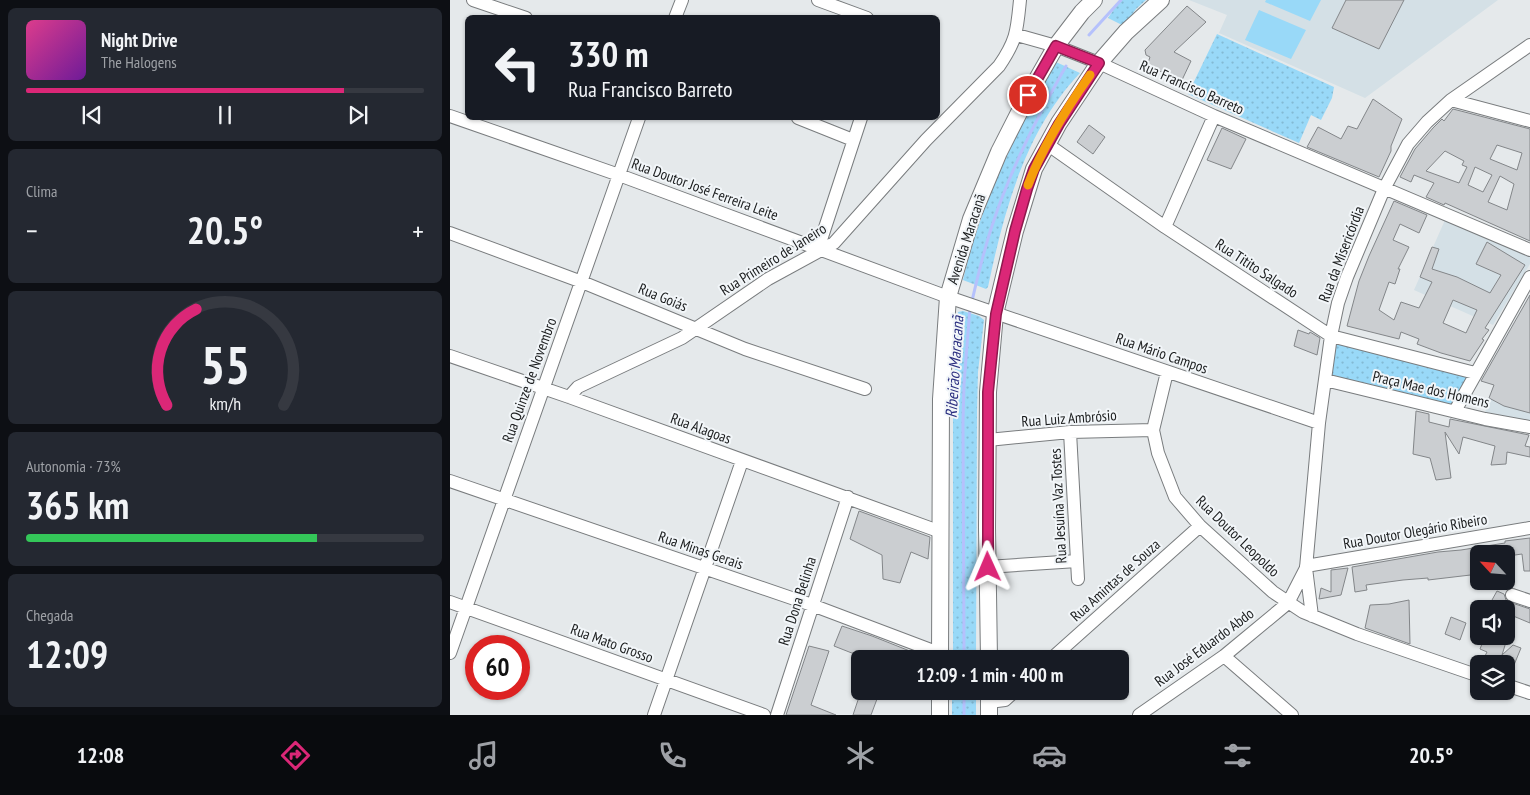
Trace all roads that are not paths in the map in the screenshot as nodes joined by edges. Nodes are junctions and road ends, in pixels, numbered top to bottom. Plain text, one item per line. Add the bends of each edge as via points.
1 (473, 0) edge
2 (682, 0) edge
3 (818, 0) edge
4 (1020, 0) edge
5 (1094, 0) edge
6 (1161, 0) edge
7 (517, 15) edge
8 (676, 15) edge
9 (859, 15) edge
10 (1017, 36) junction
11 (1530, 45) edge
12 (1056, 46) junction
13 (1099, 63) junction
14 (1451, 100) junction
15 (450, 116) edge
16 (1214, 116) junction
17 (638, 120) edge
18 (803, 120) edge
19 (860, 120) edge
20 (1530, 121) edge
21 (853, 140) junction
22 (1047, 144) junction
23 (620, 175) junction
24 (1384, 189) junction
25 (1165, 227) junction
26 (450, 233) edge
27 (820, 249) junction
28 (1530, 250) edge
29 (1530, 277) edge
30 (582, 282) junction
31 (952, 299) junction
32 (989, 312) junction
33 (696, 327) junction
34 (1331, 336) junction
35 (450, 356) edge
36 (1167, 372) junction
37 (1475, 373) junction
38 (1325, 380) junction
39 (543, 389) junction
40 (865, 389) dead end
41 (569, 397) junction
42 (1455, 411) junction
43 (1319, 423) junction
44 (1530, 427) edge
45 (1152, 430) junction
46 (1070, 432) junction
47 (988, 440) junction
48 (742, 461) junction
49 (450, 481) edge
50 (848, 497) junction
51 (504, 499) junction
52 (1200, 526) junction
53 (1530, 528) edge
54 (941, 532) junction
55 (1077, 561) junction
56 (988, 567) junction
57 (1306, 567) junction
58 (706, 568) junction
59 (1078, 578) dead end
60 (1512, 595) dead end
61 (1530, 601) edge
62 (450, 602) edge
63 (1288, 603) junction
64 (812, 605) junction
65 (466, 608) junction
66 (1312, 616) junction
67 (925, 650) edge
68 (940, 650) edge
69 (989, 650) edge
70 (1061, 650) edge
71 (450, 654) edge
72 (1224, 656) junction
73 (1470, 673) edge
74 (665, 680) junction
75 (1515, 688) edge
76 (1530, 693) edge
77 (940, 700) edge
78 (1005, 700) edge
79 (989, 703) edge
80 (654, 715) edge
81 (764, 715) edge
82 (777, 715) edge
83 (940, 715) edge
84 (1139, 715) edge
85 (1292, 715) edge

1 - 7 street
2 - 8 street
3 - 9 street
4 - 10 street
5 - 12 main road, Avenida Maracanã
6 - 13 main road via 1126,32
10 - 12 street, Rua Francisco Barreto
10 - 27 street, Rua Primeiro de Janeiro via 999,66 926,140 834,243
11 - 14 street, Rua da Misericórdia
12 - 13 street, Rua Francisco Barreto
12 - 31 main road, Avenida Maracanã via 1012,125 983,188 971,219
13 - 16 street, Rua Francisco Barreto
13 - 22 main road
14 - 20 street
14 - 24 street, Rua da Misericórdia via 1408,144
15 - 23 street, Rua Doutor José Ferreira Leite
16 - 24 street, Rua Francisco Barreto
16 - 25 street
17 - 23 street, Rua Quinze de Novembro
18 - 21 street
19 - 21 street
21 - 27 street
22 - 25 street, Rua Titito Salgado
22 - 32 main road via 1027,189
23 - 27 street, Rua Doutor José Ferreira Leite
23 - 30 street, Rua Quinze de Novembro
24 - 28 street, Rua Francisco Barreto
24 - 34 street, Rua da Misericórdia via 1347,277
25 - 34 street, Rua Titito Salgado
26 - 30 street, Rua Goiás
27 - 31 street, Rua Doutor José Ferreira Leite
27 - 33 street, Rua Primeiro de Janeiro
29 - 37 street
30 - 33 street, Rua Goiás
30 - 39 street, Rua Quinze de Novembro
31 - 32 street, Rua Mário Campos
31 - 54 main road, Avenida Maracanã via 941,399
32 - 36 street, Rua Mário Campos
32 - 47 main road
33 - 40 street, Rua Goiás via 745,349
33 - 41 street, Rua Primeiro de Janeiro via 682,338 578,388
34 - 37 street, Praça Mae dos Homens
34 - 38 street, Rua da Misericórdia
35 - 39 street, Rua Alagoas
36 - 43 street, Rua Mário Campos
36 - 45 street, Rua Doutor Leopoldo
37 - 42 street
38 - 42 street, Praça Mae dos Homens
38 - 43 street, Rua da Misericórdia
39 - 41 street, Rua Alagoas
39 - 51 street, Rua Quinze de Novembro
41 - 48 street, Rua Alagoas
42 - 44 street, Praça Mae dos Homens
43 - 57 street, Rua da Misericórdia
45 - 46 street, Rua Luiz Ambrósio
45 - 52 street, Rua Doutor Leopoldo via 1175,497
46 - 47 street, Rua Luiz Ambrósio
46 - 55 street, Rua Jesuína Vaz Tostes
47 - 56 main road
48 - 50 street, Rua Alagoas
48 - 58 street
49 - 51 street, Rua Minas Gerais
50 - 54 street, Rua Alagoas
50 - 64 street, Rua Dona Belinha
51 - 58 street, Rua Minas Gerais
51 - 65 street, Rua Quinze de Novembro
52 - 63 street, Rua Doutor Leopoldo
52 - 70 street, Rua Amintas de Souza
53 - 57 street, Rua Doutor Olegário Ribeiro
54 - 68 main road, Avenida Maracanã
55 - 56 street
55 - 59 street, Rua Jesuína Vaz Tostes
56 - 69 main road
57 - 63 street, Rua da Misericórdia
57 - 66 street, Rua da Misericórdia
58 - 64 street, Rua Minas Gerais
58 - 74 street
60 - 61 street
62 - 65 street, Rua Mato Grosso
63 - 66 street
63 - 72 street, Rua José Eduardo Abdo
64 - 67 street, Rua Minas Gerais
64 - 82 street, Rua Dona Belinha
65 - 71 street, Rua Quinze de Novembro
65 - 74 street, Rua Mato Grosso
66 - 73 street
72 - 84 street, Rua José Eduardo Abdo
72 - 85 street
74 - 80 street
74 - 81 street, Rua Mato Grosso
75 - 76 street
77 - 83 main road
78 - 79 street

